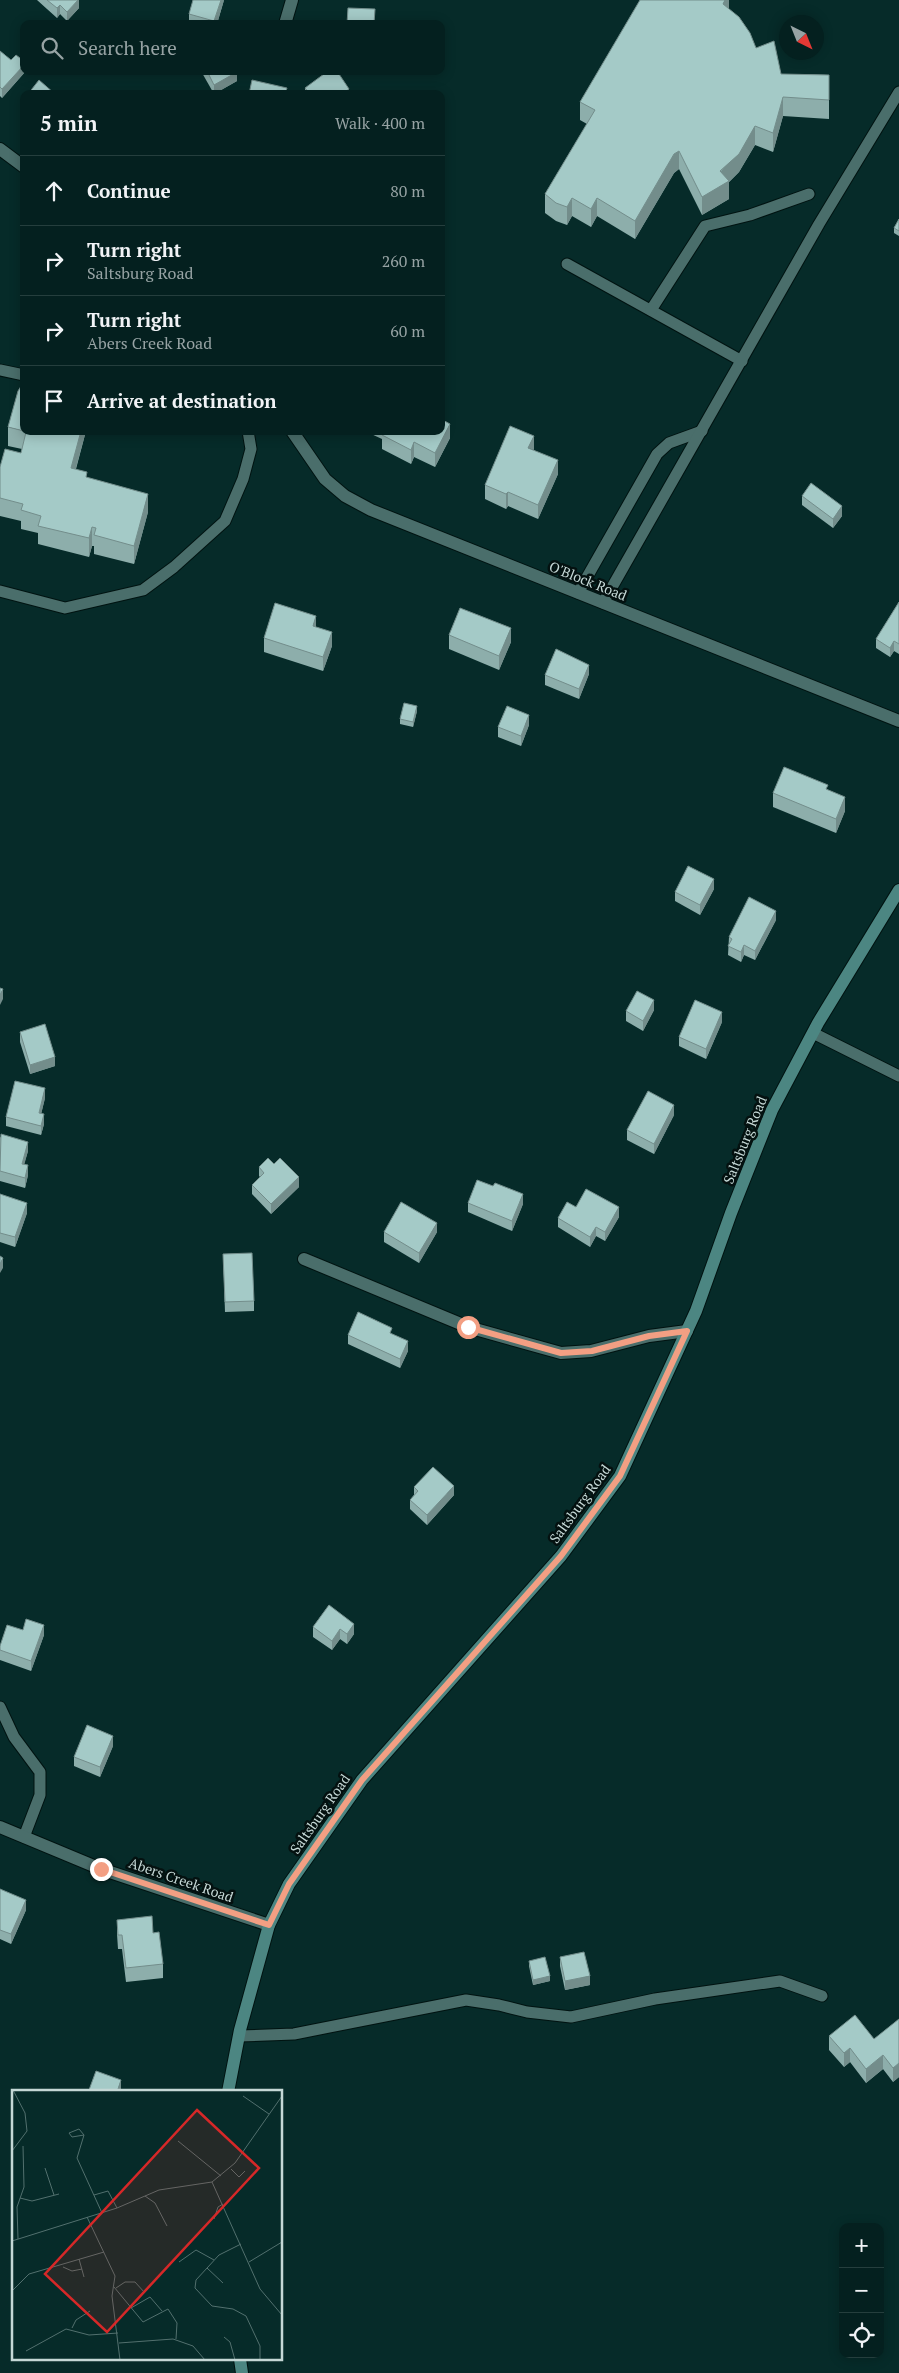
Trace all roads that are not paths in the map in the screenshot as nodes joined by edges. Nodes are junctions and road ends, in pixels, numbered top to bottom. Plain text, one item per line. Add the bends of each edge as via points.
1 (292, 0) edge
2 (286, 20) edge
3 (899, 92) edge
4 (0, 149) edge
5 (20, 164) edge
6 (810, 194) dead end
7 (567, 264) dead end
8 (651, 310) junction
9 (742, 361) junction
10 (0, 370) edge
11 (20, 374) edge
12 (702, 431) junction
13 (249, 435) edge
14 (295, 435) edge
15 (0, 591) edge
16 (578, 593) junction
17 (602, 603) junction
18 (899, 722) edge
19 (899, 890) edge
20 (813, 1033) junction
21 (899, 1076) edge
22 (304, 1259) dead end
23 (687, 1331) junction
24 (0, 1707) edge
25 (0, 1827) edge
26 (24, 1837) junction
27 (269, 1925) junction
28 (822, 1996) dead end
29 (238, 2036) junction
30 (228, 2090) edge
31 (240, 2360) edge
32 (242, 2373) edge

1 - 2 street
3 - 9 lane via 819,224
4 - 5 street
6 - 8 lane via 705,226
7 - 8 lane
8 - 9 lane
9 - 12 lane
10 - 11 lane
12 - 16 lane via 670,442 657,454
12 - 17 lane
13 - 15 lane via 251,449 243,479 225,521 143,590 65,608
14 - 16 street, O'Block Road via 325,479 362,506
16 - 17 street, O'Block Road
17 - 18 street, O'Block Road
19 - 20 main road, Saltsburg Road
20 - 21 lane
20 - 23 main road, Saltsburg Road via 772,1110
22 - 23 street via 468,1327 561,1353 592,1351 649,1336
23 - 27 main road, Saltsburg Road via 620,1476 561,1556 362,1780 289,1884
24 - 26 lane via 14,1737 40,1772 40,1796
25 - 26 street, Abers Creek Road
26 - 27 street, Abers Creek Road via 101,1869
27 - 29 main road, Saltsburg Road
28 - 29 lane via 780,1981 571,2017 466,2000 294,2034
29 - 30 main road, Saltsburg Road
31 - 32 main road

